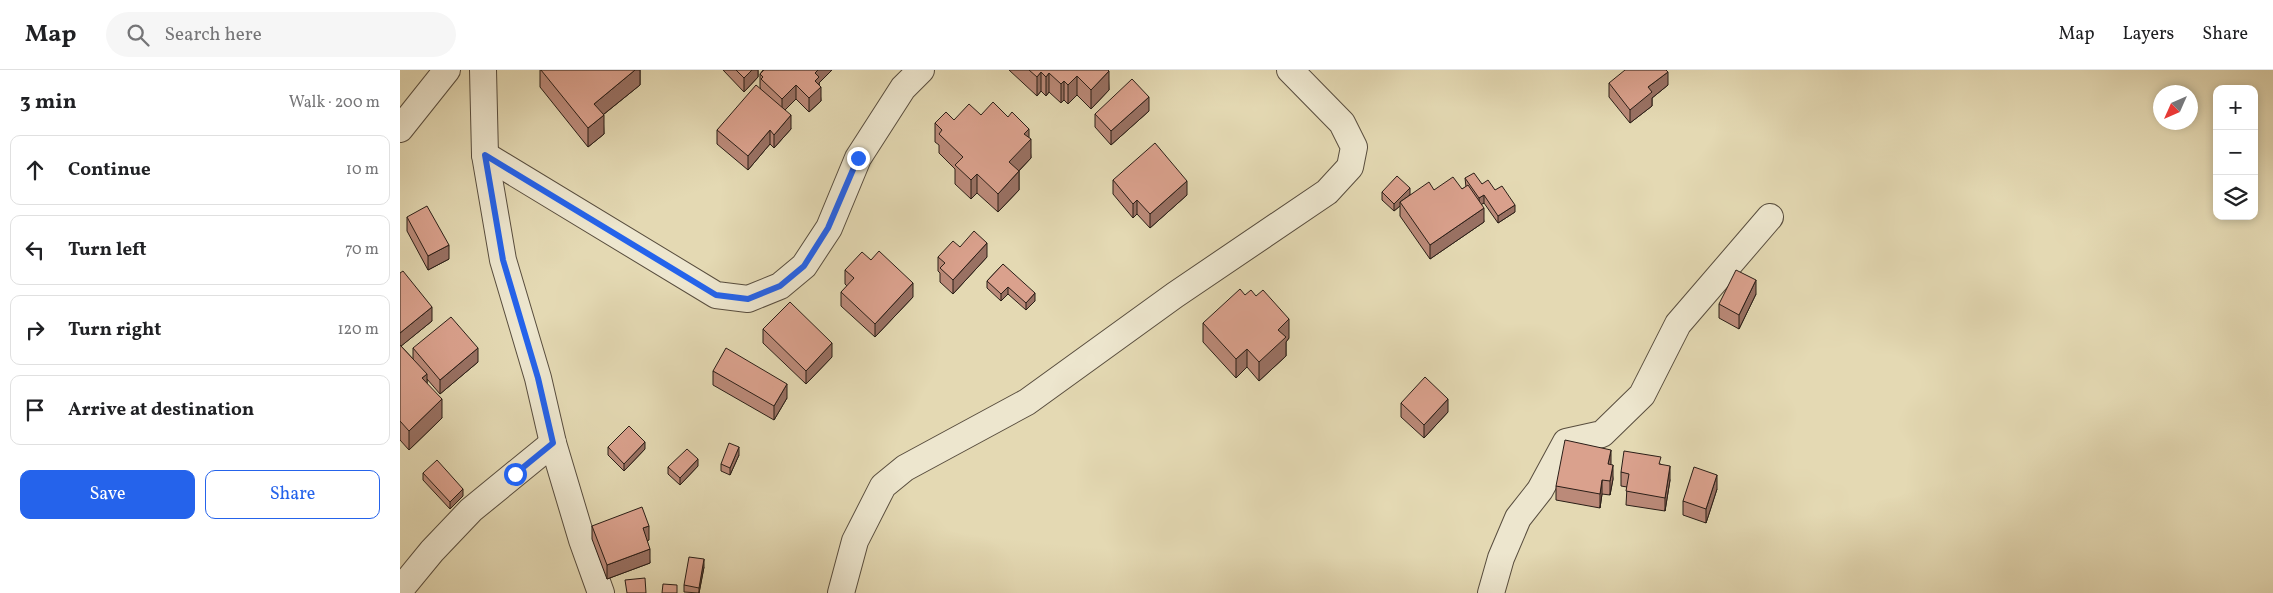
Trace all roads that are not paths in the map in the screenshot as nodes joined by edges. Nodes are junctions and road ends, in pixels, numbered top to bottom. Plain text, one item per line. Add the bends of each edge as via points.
1 (447, 70) edge
2 (482, 70) edge
3 (921, 70) edge
4 (1290, 70) edge
5 (400, 129) edge
6 (485, 155) junction
7 (1770, 217) dead end
8 (553, 443) junction
9 (400, 590) edge
10 (601, 593) edge
11 (841, 593) edge
12 (1491, 593) edge

1 - 5 street
2 - 6 street
3 - 6 street via 903,88 858,158 828,228 804,266 780,286 748,299 716,295
4 - 11 street via 1342,123 1354,147 1350,167 1327,192 1175,295 1027,402 905,468 883,486 855,541
6 - 8 street via 503,260 538,378
7 - 12 street via 1678,324 1642,395 1602,434 1566,442 1540,490 1518,518
8 - 9 street via 471,510
8 - 10 street

